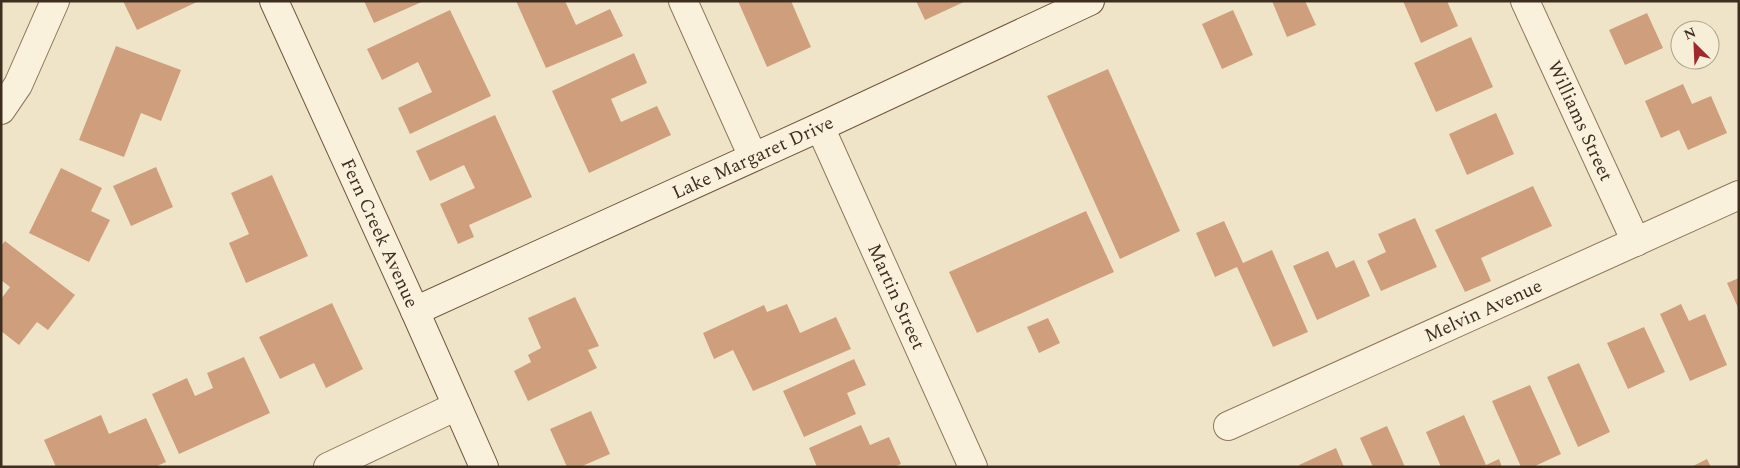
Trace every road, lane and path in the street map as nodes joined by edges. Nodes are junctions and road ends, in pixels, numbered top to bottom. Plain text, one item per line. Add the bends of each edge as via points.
1 (55, 1) edge
2 (274, 1) edge
3 (683, 1) edge
4 (1090, 1) edge
5 (1525, 1) edge
6 (1, 110) edge
7 (820, 127) junction
8 (754, 157) junction
9 (1739, 195) edge
10 (1636, 242) junction
11 (415, 311) junction
12 (457, 406) junction
13 (1228, 426) dead end
14 (328, 467) edge
15 (484, 467) edge
16 (973, 467) edge

1 - 6 street via 18,85
2 - 11 street, Fern Creek Avenue
3 - 8 street
4 - 7 street, Lake Margaret Drive
5 - 10 street, Williams Street
7 - 8 street, Lake Margaret Drive
7 - 16 street, Martin Street
8 - 11 street, Lake Margaret Drive
9 - 10 street, Melvin Avenue
10 - 13 street, Melvin Avenue
11 - 12 street, Fern Creek Avenue
12 - 14 street
12 - 15 street, Fern Creek Avenue

